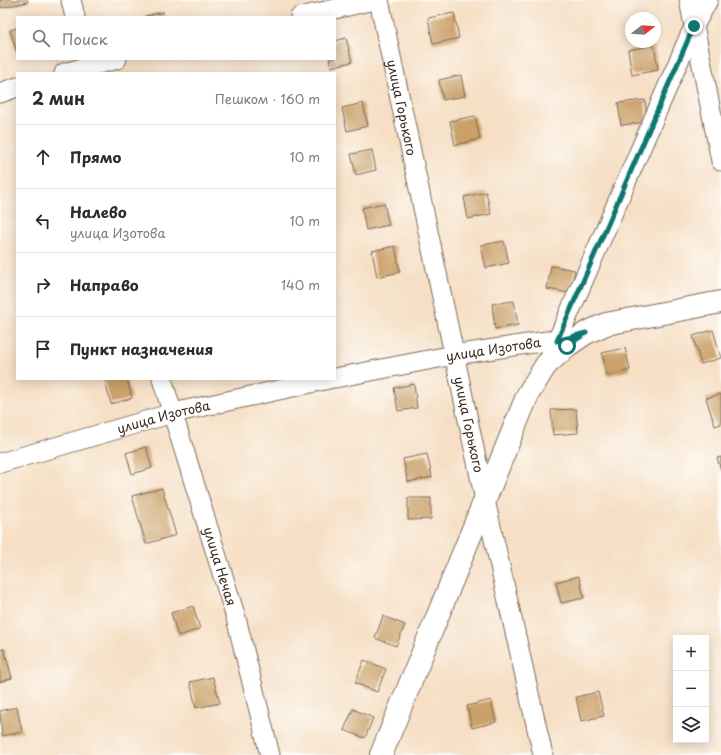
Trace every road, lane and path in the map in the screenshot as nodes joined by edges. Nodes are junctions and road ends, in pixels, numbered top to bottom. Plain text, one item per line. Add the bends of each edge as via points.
1 (71, 0) edge
2 (374, 0) edge
3 (379, 0) edge
4 (689, 0) edge
5 (708, 0) edge
6 (75, 16) edge
7 (304, 16) edge
8 (694, 26) junction
9 (113, 60) edge
10 (85, 66) edge
11 (67, 72) edge
12 (16, 87) edge
13 (0, 93) edge
14 (721, 161) edge
15 (721, 302) edge
16 (586, 333) junction
17 (557, 341) junction
18 (454, 355) junction
19 (546, 365) junction
20 (336, 378) edge
21 (162, 380) edge
22 (324, 380) edge
23 (173, 413) junction
24 (0, 463) edge
25 (485, 500) junction
26 (270, 755) edge
27 (381, 755) edge
28 (543, 755) edge

1 - 6 street
2 - 7 street
3 - 18 street, улица Горького
4 - 8 street
5 - 8 street
8 - 14 street
8 - 17 street
9 - 10 street
10 - 11 street
12 - 13 street
15 - 16 main road, улица Изотова via 606,324
16 - 17 street, улица Изотова
16 - 19 main road
17 - 18 street, улица Изотова
17 - 19 street
18 - 20 street, улица Изотова
18 - 25 street, улица Горького
19 - 25 main road via 528,394
21 - 23 street, улица Нечая
22 - 23 street, улица Изотова
23 - 24 street, улица Изотова
23 - 26 street, улица Нечая via 236,618
25 - 27 main road
25 - 28 street, улица Горького

